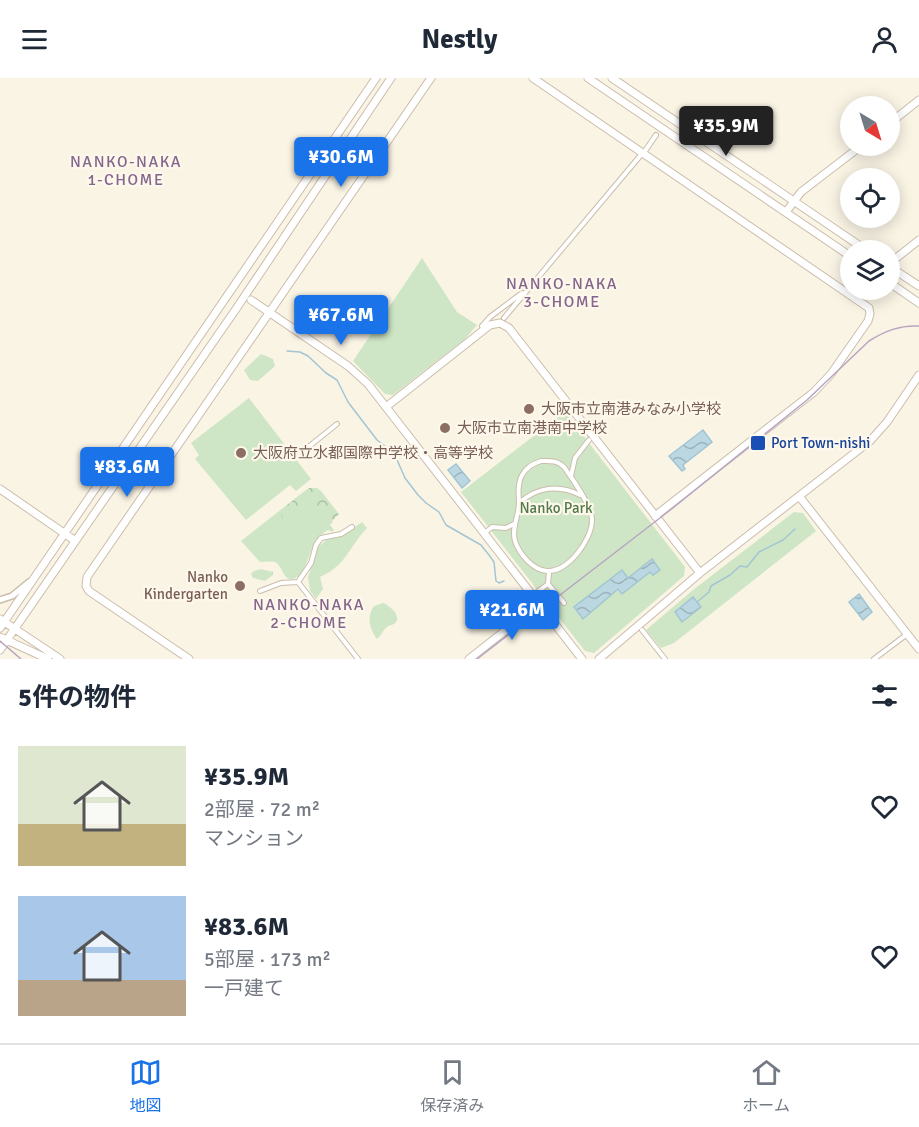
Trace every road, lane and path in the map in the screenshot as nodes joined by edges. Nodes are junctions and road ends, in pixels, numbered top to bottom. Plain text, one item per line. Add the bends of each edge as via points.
1 (376, 78) edge
2 (391, 78) edge
3 (431, 78) edge
4 (533, 78) edge
5 (588, 78) edge
6 (612, 78) edge
7 (919, 100) edge
8 (900, 115) edge
9 (656, 135) dead end
10 (645, 151) dead end
11 (640, 156) dead end
12 (848, 156) edge
13 (794, 201) junction
14 (786, 212) junction
15 (851, 240) edge
16 (919, 240) edge
17 (840, 249) edge
18 (900, 256) edge
19 (900, 272) edge
20 (919, 286) edge
21 (900, 290) edge
22 (525, 291) junction
23 (251, 300) dead end
24 (919, 303) edge
25 (270, 313) junction
26 (504, 318) dead end
27 (482, 326) dead end
28 (919, 375) edge
29 (386, 407) junction
30 (337, 424) dead end
31 (589, 440) dead end
32 (307, 448) dead end
33 (571, 477) junction
34 (0, 489) edge
35 (581, 495) junction
36 (799, 496) junction
37 (519, 503) junction
38 (655, 516) junction
39 (515, 523) junction
40 (352, 527) dead end
41 (506, 528) junction
42 (488, 531) dead end
43 (63, 533) junction
44 (514, 536) junction
45 (74, 540) junction
46 (549, 572) junction
47 (700, 573) junction
48 (32, 579) junction
49 (298, 582) junction
50 (548, 584) junction
51 (260, 591) dead end
52 (536, 593) dead end
53 (0, 600) edge
54 (564, 603) dead end
55 (539, 604) junction
56 (2, 620) edge
57 (0, 628) edge
58 (15, 628) junction
59 (642, 630) dead end
60 (907, 634) junction
61 (3, 639) edge
62 (0, 650) edge
63 (919, 650) edge
64 (48, 659) edge
65 (60, 659) edge
66 (189, 659) edge
67 (358, 659) edge
68 (469, 659) edge
69 (582, 659) edge
70 (599, 659) edge
71 (665, 659) edge
72 (874, 659) edge

1 - 43 street
2 - 45 street
3 - 25 street
4 - 38 street via 869,308 868,321 814,392
5 - 14 street
6 - 13 street
7 - 8 street
9 - 10 street
11 - 22 street
12 - 13 street
13 - 14 street
13 - 15 street
14 - 17 street
16 - 18 street
19 - 20 street
21 - 24 street
22 - 26 street
22 - 27 street
23 - 25 street
25 - 29 street via 348,366
25 - 66 street via 87,578 89,591
28 - 36 street via 870,441
29 - 38 street via 490,325 500,323 508,328
29 - 55 street
30 - 32 street
31 - 33 street via 575,458
33 - 35 street
33 - 37 street via 560,463 531,464 519,480
34 - 43 street
35 - 37 street via 561,488 547,489 528,495
35 - 46 street via 592,519 588,540 572,559
36 - 47 street
36 - 60 street
37 - 39 street
38 - 47 street
39 - 41 street
39 - 44 street
40 - 49 street via 321,538
41 - 42 street via 492,527
41 - 44 street
43 - 45 street
43 - 48 street
44 - 46 street via 521,554 540,570
45 - 58 street
46 - 50 street
47 - 70 street
48 - 53 street via 12,596
48 - 56 street
49 - 51 street
49 - 67 street
50 - 52 street
50 - 54 street
55 - 68 street
55 - 69 street
56 - 57 street
56 - 58 street
58 - 61 street
58 - 65 street
59 - 71 street
60 - 63 street
60 - 72 street
61 - 62 street
61 - 64 street

